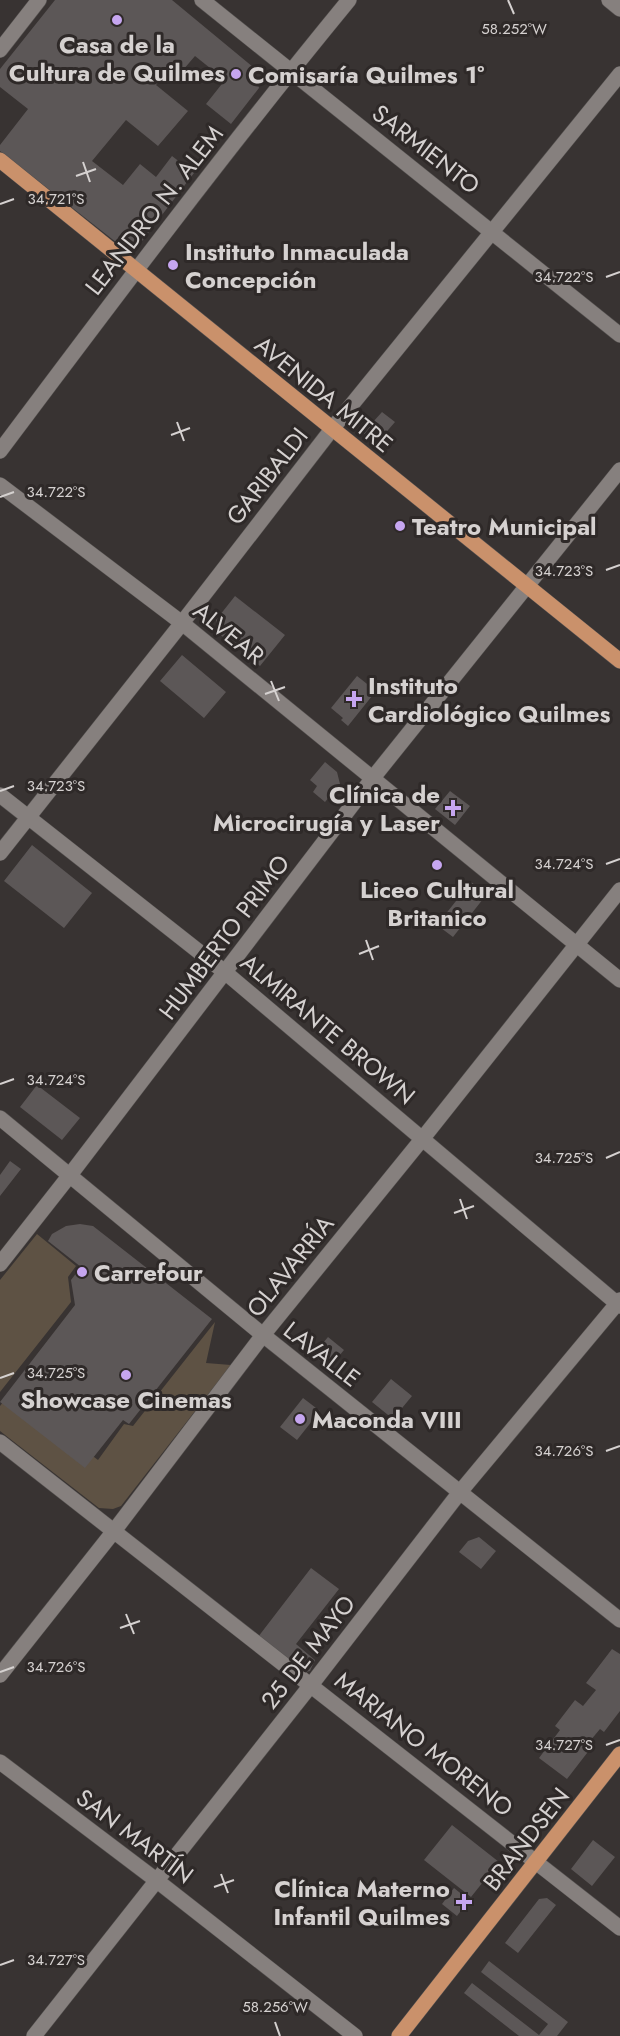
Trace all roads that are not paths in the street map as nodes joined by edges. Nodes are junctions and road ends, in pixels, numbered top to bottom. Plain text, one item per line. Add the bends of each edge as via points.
1 (39, 0) edge
2 (202, 0) edge
3 (349, 0) edge
4 (609, 0) edge
5 (620, 9) edge
6 (0, 50) edge
7 (290, 71) junction
8 (620, 74) edge
9 (0, 160) edge
10 (492, 231) junction
11 (136, 270) junction
12 (620, 335) edge
13 (332, 429) junction
14 (0, 451) edge
15 (620, 470) edge
16 (0, 485) edge
17 (528, 587) junction
18 (182, 623) junction
19 (620, 661) edge
20 (372, 779) junction
21 (0, 795) edge
22 (28, 817) junction
23 (0, 853) edge
24 (620, 890) edge
25 (576, 944) junction
26 (226, 973) junction
27 (620, 980) edge
28 (0, 1118) edge
29 (423, 1138) junction
30 (70, 1175) junction
31 (0, 1264) edge
32 (619, 1303) edge
33 (263, 1335) junction
34 (0, 1442) edge
35 (460, 1492) junction
36 (114, 1531) junction
37 (620, 1620) edge
38 (0, 1675) edge
39 (312, 1685) junction
40 (620, 1754) edge
41 (0, 1762) edge
42 (537, 1862) junction
43 (156, 1880) junction
44 (620, 1928) edge
45 (34, 2036) edge
46 (355, 2036) edge
47 (399, 2036) edge

1 - 6 street
2 - 7 street, SARMIENTO
3 - 7 street, LEANDRO N. ALEM
4 - 5 street
7 - 10 street, SARMIENTO
7 - 11 street, LEANDRO N. ALEM
8 - 10 street, GARIBALDI
9 - 11 main road, AVENIDA MITRE
10 - 12 street, SARMIENTO
10 - 13 street, GARIBALDI
11 - 13 main road, AVENIDA MITRE
11 - 14 street, LEANDRO N. ALEM
13 - 17 main road, AVENIDA MITRE
13 - 18 street, GARIBALDI
15 - 17 street, HUMBERTO PRIMO
16 - 18 street, ALVEAR
17 - 19 main road, AVENIDA MITRE
17 - 20 street, HUMBERTO PRIMO
18 - 20 street, ALVEAR
18 - 22 street, GARIBALDI
20 - 25 street, ALVEAR
20 - 26 street, HUMBERTO PRIMO
21 - 22 street, ALMIRANTE BROWN
22 - 23 street, GARIBALDI
22 - 26 street, ALMIRANTE BROWN
24 - 25 street, OLAVARRÍA
25 - 27 street, ALVEAR
25 - 29 street, OLAVARRÍA
26 - 29 street, ALMIRANTE BROWN
26 - 30 street, HUMBERTO PRIMO
28 - 30 street, LAVALLE
29 - 32 street, ALMIRANTE BROWN
29 - 33 street, OLAVARRÍA
30 - 31 street, HUMBERTO PRIMO
30 - 33 street, LAVALLE
32 - 35 street, 25 DE MAYO
33 - 35 street, LAVALLE
33 - 36 street, OLAVARRÍA
34 - 36 street, MARIANO MORENO
35 - 37 street, LAVALLE
35 - 39 street, 25 DE MAYO
36 - 38 street, OLAVARRÍA
36 - 39 street, MARIANO MORENO
39 - 42 street, MARIANO MORENO
39 - 43 street, 25 DE MAYO
40 - 42 main road, BRANDSEN
41 - 43 street, SAN MARTÍN
42 - 44 street, MARIANO MORENO
42 - 47 main road, BRANDSEN
43 - 45 street, 25 DE MAYO
43 - 46 street, SAN MARTÍN

